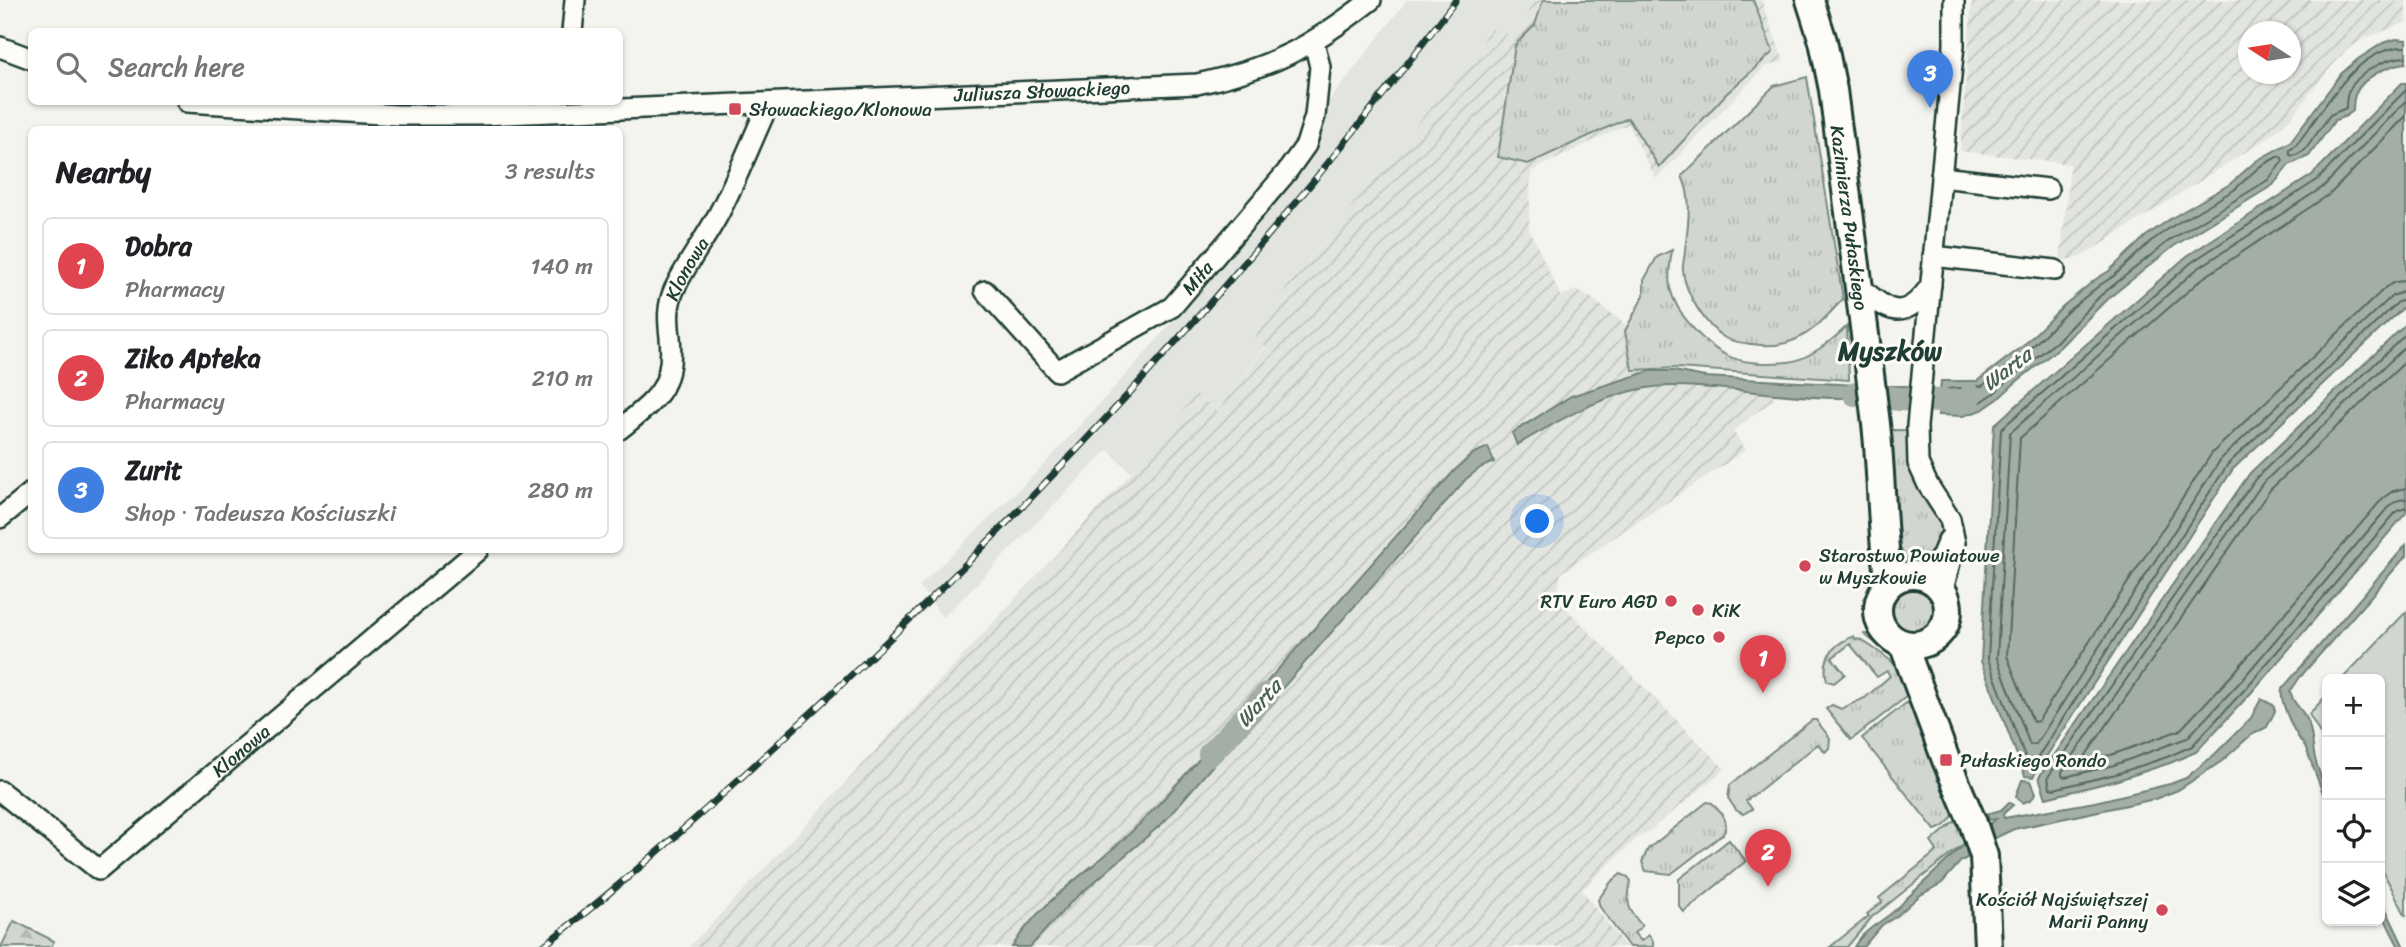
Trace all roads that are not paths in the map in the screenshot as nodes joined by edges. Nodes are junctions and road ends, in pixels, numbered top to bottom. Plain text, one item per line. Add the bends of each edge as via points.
1 (575, 0) edge
2 (1371, 0) edge
3 (1810, 0) edge
4 (1954, 0) edge
5 (572, 28) edge
6 (1314, 42) junction
7 (0, 47) edge
8 (28, 58) edge
9 (769, 103) junction
10 (235, 105) edge
11 (572, 107) edge
12 (481, 115) junction
13 (469, 126) edge
14 (1941, 177) junction
15 (2048, 189) dead end
16 (1933, 256) junction
17 (2055, 270) dead end
18 (1858, 285) junction
19 (1931, 285) junction
20 (985, 291) dead end
21 (623, 426) edge
22 (28, 494) edge
23 (4, 509) edge
24 (474, 553) edge
25 (1917, 581) junction
26 (1930, 641) junction
27 (1903, 644) junction
28 (1928, 710) junction
29 (0, 791) edge
30 (1988, 920) junction
31 (1976, 947) edge
32 (1988, 947) edge

1 - 5 street
2 - 6 street, Juliusza Słowackiego
3 - 18 main road, Kazimierza Pułaskiego via 1833,90
4 - 14 street
6 - 9 street, Juliusza Słowackiego via 1262,67 1197,84
6 - 20 street, Miła via 1320,67 1315,116 1306,145 1172,307 1057,371
7 - 8 street
9 - 11 street, Juliusza Słowackiego
9 - 21 street, Klonowa via 719,213 669,303 671,364 664,387
10 - 12 street, Juliusza Słowackiego
11 - 12 street, Juliusza Słowackiego
12 - 13 street
14 - 15 street
14 - 16 street
16 - 17 street
16 - 19 street
18 - 19 street via 1885,308 1896,310 1916,304
18 - 25 main road, Kazimierza Pułaskiego via 1885,523 1900,560
19 - 25 street via 1916,448 1928,485 1948,514 1955,543
22 - 23 street
24 - 29 street, Klonowa via 99,870
25 - 26 main road via 1948,606 1946,623
25 - 27 main road via 1880,596 1878,604 1879,621 1888,635
26 - 27 main road
26 - 28 main road via 1924,657
27 - 28 main road
28 - 30 main road via 1984,856
30 - 31 street
30 - 32 main road

